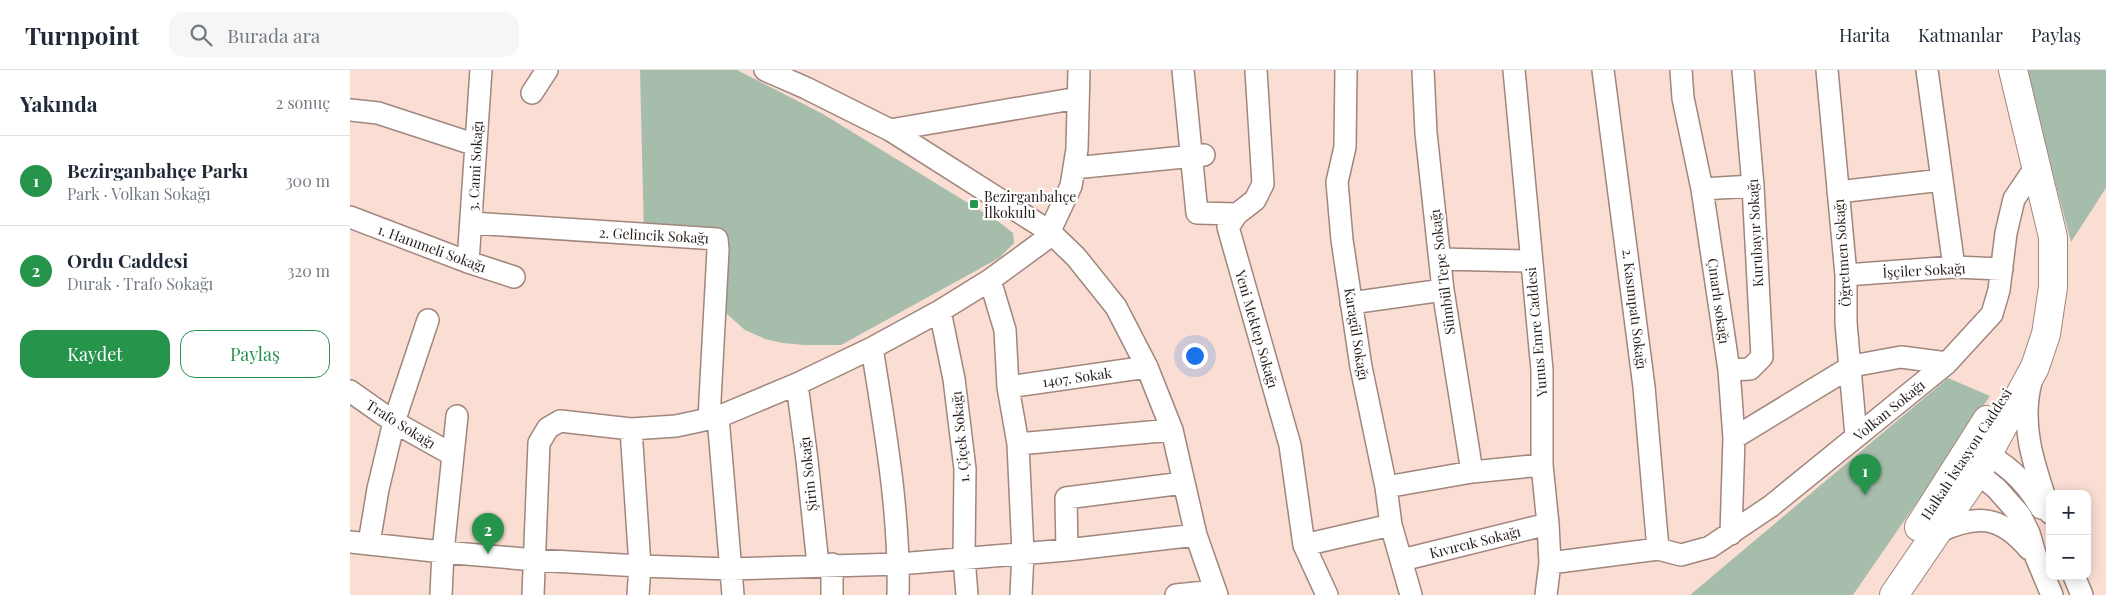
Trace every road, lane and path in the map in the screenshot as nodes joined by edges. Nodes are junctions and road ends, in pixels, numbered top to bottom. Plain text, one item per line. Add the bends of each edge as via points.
1 (481, 70) edge
2 (547, 70) edge
3 (766, 70) edge
4 (1079, 70) edge
5 (1183, 70) edge
6 (1256, 70) edge
7 (1346, 70) edge
8 (1423, 70) edge
9 (1514, 70) edge
10 (1603, 70) edge
11 (1681, 70) edge
12 (1743, 70) edge
13 (1827, 70) edge
14 (1927, 70) edge
15 (2013, 70) edge
16 (806, 79) edge
17 (532, 93) dead end
18 (1078, 98) junction
19 (350, 110) edge
20 (890, 130) junction
21 (476, 145) junction
22 (1197, 155) junction
23 (2037, 165) junction
24 (1074, 168) junction
25 (1942, 180) junction
26 (1753, 186) junction
27 (1702, 189) junction
28 (1838, 192) junction
29 (1237, 214) junction
30 (350, 217) edge
31 (472, 222) junction
32 (1049, 231) junction
33 (1440, 259) junction
34 (1530, 261) junction
35 (468, 262) junction
36 (1954, 267) junction
37 (2002, 269) junction
38 (1846, 275) junction
39 (514, 277) dead end
40 (990, 280) junction
41 (1442, 290) junction
42 (1351, 303) junction
43 (2049, 307) junction
44 (940, 311) junction
45 (428, 320) dead end
46 (872, 348) junction
47 (1946, 363) junction
48 (1852, 366) junction
49 (1147, 367) junction
50 (2035, 367) junction
51 (1729, 370) junction
52 (797, 384) junction
53 (1008, 388) junction
54 (350, 391) edge
55 (457, 416) dead end
56 (713, 418) junction
57 (394, 422) junction
58 (631, 429) junction
59 (1172, 430) junction
60 (1856, 436) junction
61 (1734, 438) junction
62 (1018, 444) junction
63 (453, 455) junction
64 (1975, 457) junction
65 (1542, 464) junction
66 (1472, 472) junction
67 (1183, 483) junction
68 (1386, 487) junction
69 (2046, 501) edge
70 (2046, 517) edge
71 (1548, 524) junction
72 (1391, 526) junction
73 (1938, 532) junction
74 (1731, 534) junction
75 (1196, 535) junction
76 (360, 542) edge
77 (1304, 545) junction
78 (1658, 549) junction
79 (1067, 550) junction
80 (442, 552) junction
81 (1023, 553) junction
82 (2036, 557) junction
83 (964, 558) junction
84 (535, 560) junction
85 (1402, 560) junction
86 (1550, 563) junction
87 (899, 564) junction
88 (825, 565) junction
89 (640, 566) junction
90 (730, 568) junction
91 (2076, 580) edge
92 (1216, 593) edge
93 (441, 595) edge
94 (533, 595) edge
95 (638, 595) edge
96 (733, 595) edge
97 (832, 595) edge
98 (898, 595) edge
99 (967, 595) edge
100 (1021, 595) edge
101 (1176, 595) edge
102 (1327, 595) edge
103 (1411, 595) edge
104 (1546, 595) edge
105 (1874, 595) edge
106 (1894, 595) edge
107 (2052, 595) edge
108 (2082, 595) edge

1 - 21 street, 3. Cami Sokağı
2 - 17 street
3 - 16 street
4 - 18 street
5 - 22 street
6 - 29 street via 1263,184 1255,200
7 - 42 street, Karagül Sokağı via 1345,147 1337,182
8 - 33 street, Sümbül Tepe Sokağı via 1426,133
9 - 34 street, Yunus Emre Caddesi
10 - 78 street, 2. Kasımpatı Sokağı via 1643,378
11 - 27 street, Çınarlı sokağı via 1683,98
12 - 26 street, Kurubayır Sokağı
13 - 28 street, Öğretmen Sokağı
14 - 25 street
15 - 23 main road, Halkalı İstasyon Caddesi
16 - 20 street
18 - 20 street
18 - 24 street
19 - 21 street via 378,113
20 - 32 street
21 - 31 street, 3. Cami Sokağı
22 - 24 street
22 - 29 street via 1197,213
23 - 37 street, Volkan Sokağı via 2014,199
23 - 43 main road, Halkalı İstasyon Caddesi via 2053,237 2053,288
24 - 32 street via 1071,186
25 - 28 street
25 - 36 street
26 - 27 street
26 - 51 street, Kurubayır Sokağı via 1762,357 1750,369
27 - 51 street, Çınarlı sokağı
28 - 38 street, Öğretmen Sokağı
29 - 77 street, Yeni Mektep Sokağı via 1228,226 1290,445
30 - 35 street, 1. Hanımeli Sokağı
31 - 35 street, 3. Cami Sokağı
31 - 56 street, 2. Gelincik Sokağı via 717,239
32 - 40 street via 1046,239
32 - 49 street via 1076,256 1116,307
33 - 34 street
33 - 41 street, Sümbül Tepe Sokağı
34 - 65 street, Yunus Emre Caddesi via 1542,370
35 - 39 street, 1. Hanımeli Sokağı
36 - 37 street, İşçiler Sokağı
36 - 38 street, İşçiler Sokağı
37 - 47 street, Volkan Sokağı via 1992,314
38 - 48 street, Öğretmen Sokağı via 1846,323
40 - 44 street
40 - 53 street via 1005,330
41 - 42 street
41 - 66 street, Sümbül Tepe Sokağı
42 - 68 street, Karagül Sokağı
43 - 50 main road, Halkalı İstasyon Caddesi via 2046,334
43 - 64 main road, Halkalı İstasyon Caddesi
44 - 46 street
44 - 83 street, 1. Çiçek Sokağı via 954,379 965,469
45 - 57 street
46 - 52 street
46 - 87 street via 889,456
47 - 48 street via 1901,357
47 - 60 street, Volkan Sokağı
48 - 60 street, Öğretmen Sokağı
48 - 61 street
49 - 53 street, 1407. Sokak
49 - 59 street
50 - 64 main road, Halkalı İstasyon Caddesi
50 - 69 street via 2026,408 2026,428
51 - 61 street, Çınarlı sokağı
52 - 56 street
52 - 88 street, Şirin Sokağı
53 - 62 street
54 - 57 street, Trafo Sokağı
55 - 63 street
56 - 58 street via 676,426
56 - 90 street, 2. Gelincik Sokağı
57 - 63 street, Trafo Sokağı
57 - 76 street via 378,489
58 - 84 street via 560,422 548,428 539,443
58 - 89 street
59 - 62 street
59 - 67 street
60 - 74 street, Volkan Sokağı
61 - 74 street, Çınarlı sokağı
62 - 81 street
63 - 80 street
64 - 70 street via 2004,464 2031,491
64 - 73 main road, Halkalı İstasyon Caddesi
64 - 82 street via 2020,515
64 - 105 main road, Halkalı İstasyon Caddesi
65 - 66 street
65 - 71 street, Yunus Emre Caddesi
66 - 68 street
67 - 75 street
67 - 79 street via 1066,498
68 - 72 street, Karagül Sokağı
71 - 85 street, Kıvırcık Sokağı
71 - 86 street, Yunus Emre Caddesi
72 - 77 street
72 - 85 street, Karagül Sokağı
73 - 82 street via 1969,520 1998,522 2011,530
73 - 106 main road, Halkalı İstasyon Caddesi
74 - 78 street, Volkan Sokağı via 1710,547 1680,555
75 - 79 street
75 - 92 street
76 - 80 street
77 - 102 street, Yeni Mektep Sokağı
78 - 86 street, Volkan Sokağı
79 - 81 street
80 - 84 street
80 - 93 street
81 - 83 street
81 - 100 street
82 - 107 street
83 - 87 street
83 - 99 street, 1. Çiçek Sokağı
84 - 89 street
84 - 94 street
85 - 103 street, Karagül Sokağı
86 - 104 street, Yunus Emre Caddesi
87 - 88 street
87 - 98 street
88 - 90 street
88 - 97 street, Şirin Sokağı
89 - 90 street
89 - 95 street
90 - 96 street, 2. Gelincik Sokağı
91 - 108 street
92 - 101 street

